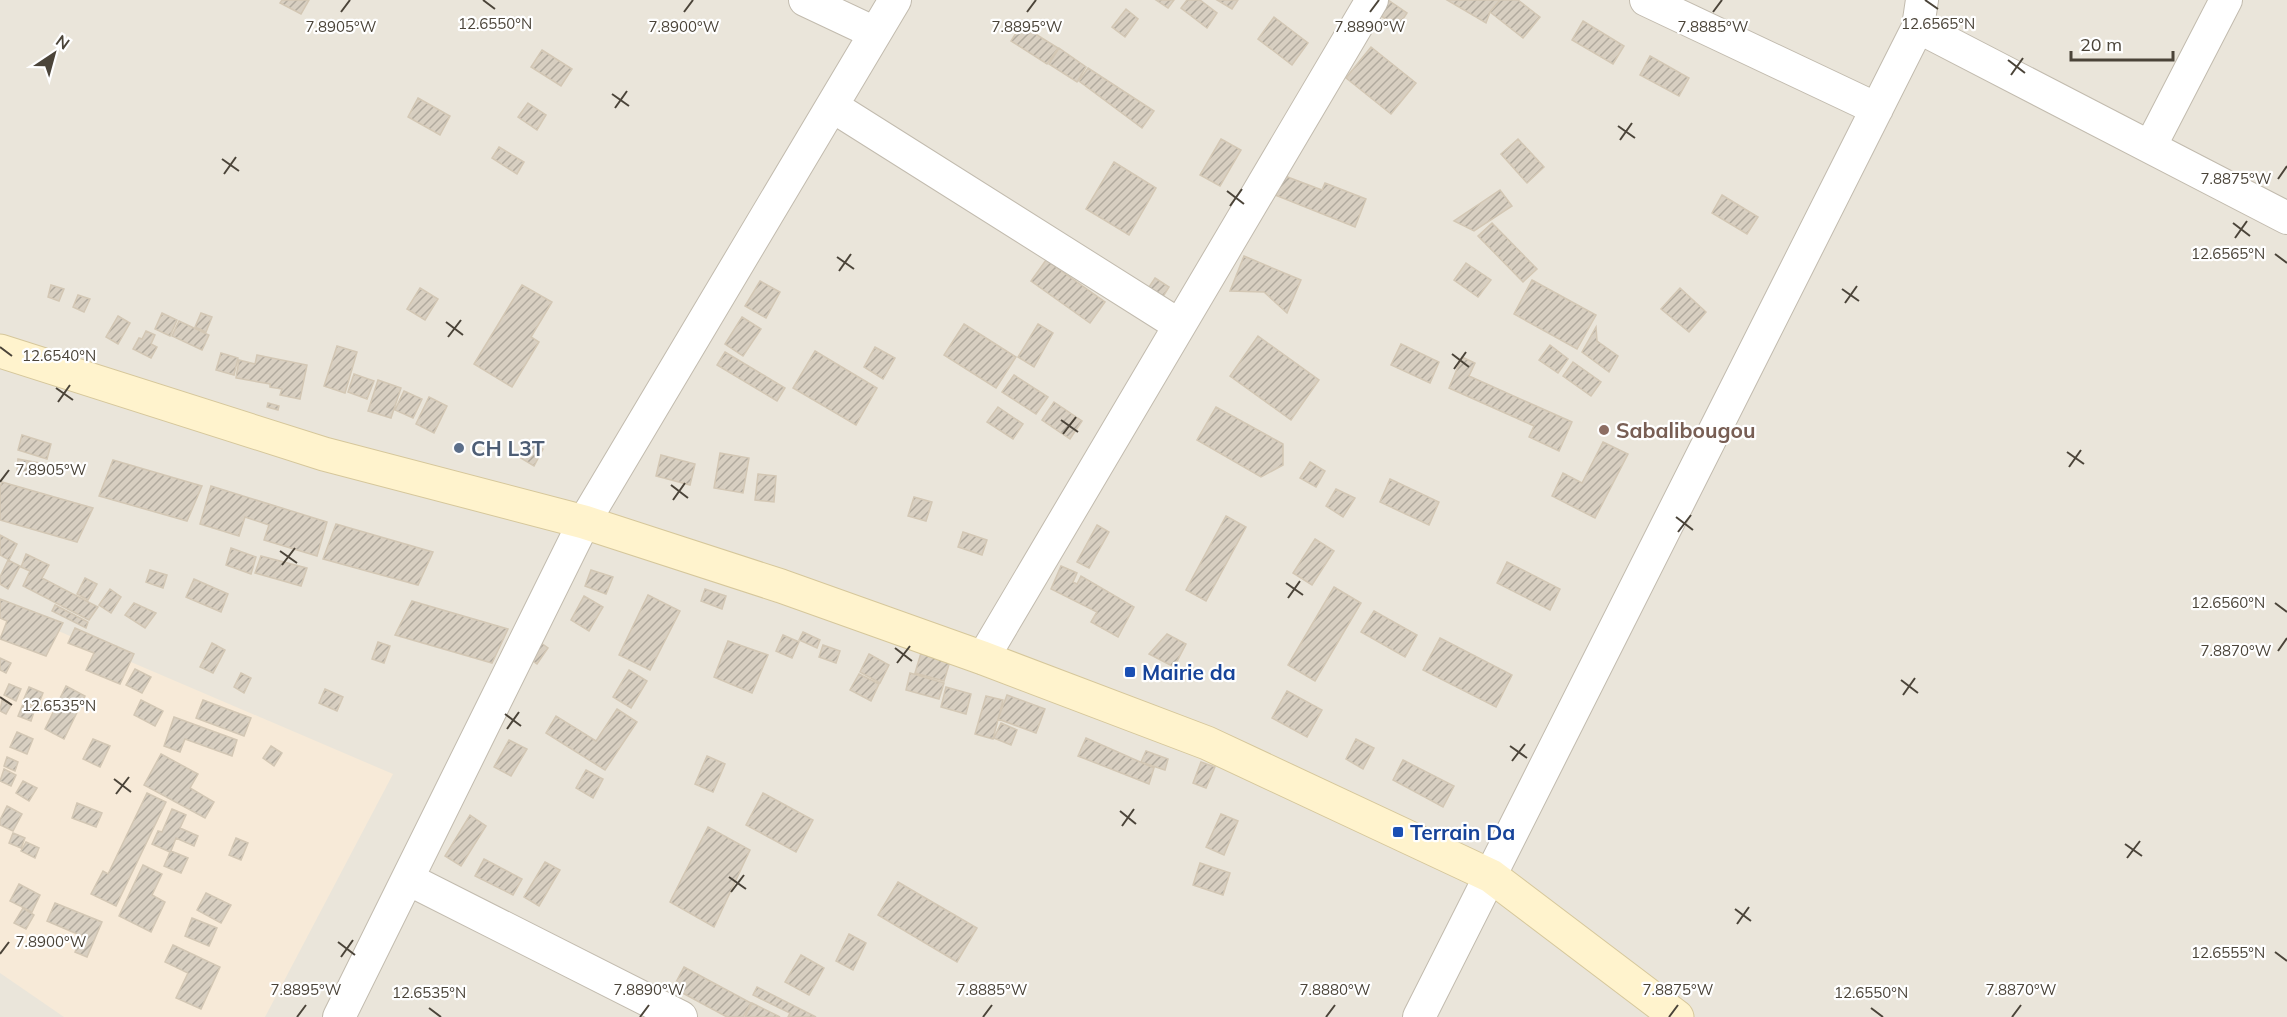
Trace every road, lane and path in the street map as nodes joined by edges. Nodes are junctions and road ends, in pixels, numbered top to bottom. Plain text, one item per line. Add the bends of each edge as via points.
1 (805, 0) edge
2 (895, 0) edge
3 (1372, 0) edge
4 (1646, 0) edge
5 (2226, 0) edge
6 (1920, 14) edge
7 (875, 33) junction
8 (832, 106) junction
9 (1877, 109) junction
10 (2150, 147) junction
11 (2287, 218) edge
12 (1179, 325) junction
13 (0, 351) edge
14 (584, 522) junction
15 (983, 658) junction
16 (1491, 876) junction
17 (408, 879) junction
18 (339, 1017) edge
19 (681, 1017) edge
20 (1419, 1017) edge
21 (1677, 1017) edge

1 - 7 street
2 - 7 street
3 - 12 street
4 - 9 street
5 - 10 street
6 - 9 street
6 - 10 street
7 - 8 street
8 - 12 street
8 - 14 street
9 - 16 street
10 - 11 street
12 - 15 street
13 - 14 main road via 324,454
14 - 15 main road
14 - 17 street
15 - 16 main road via 1207,743
16 - 20 street
16 - 21 main road
17 - 18 street
17 - 19 street

